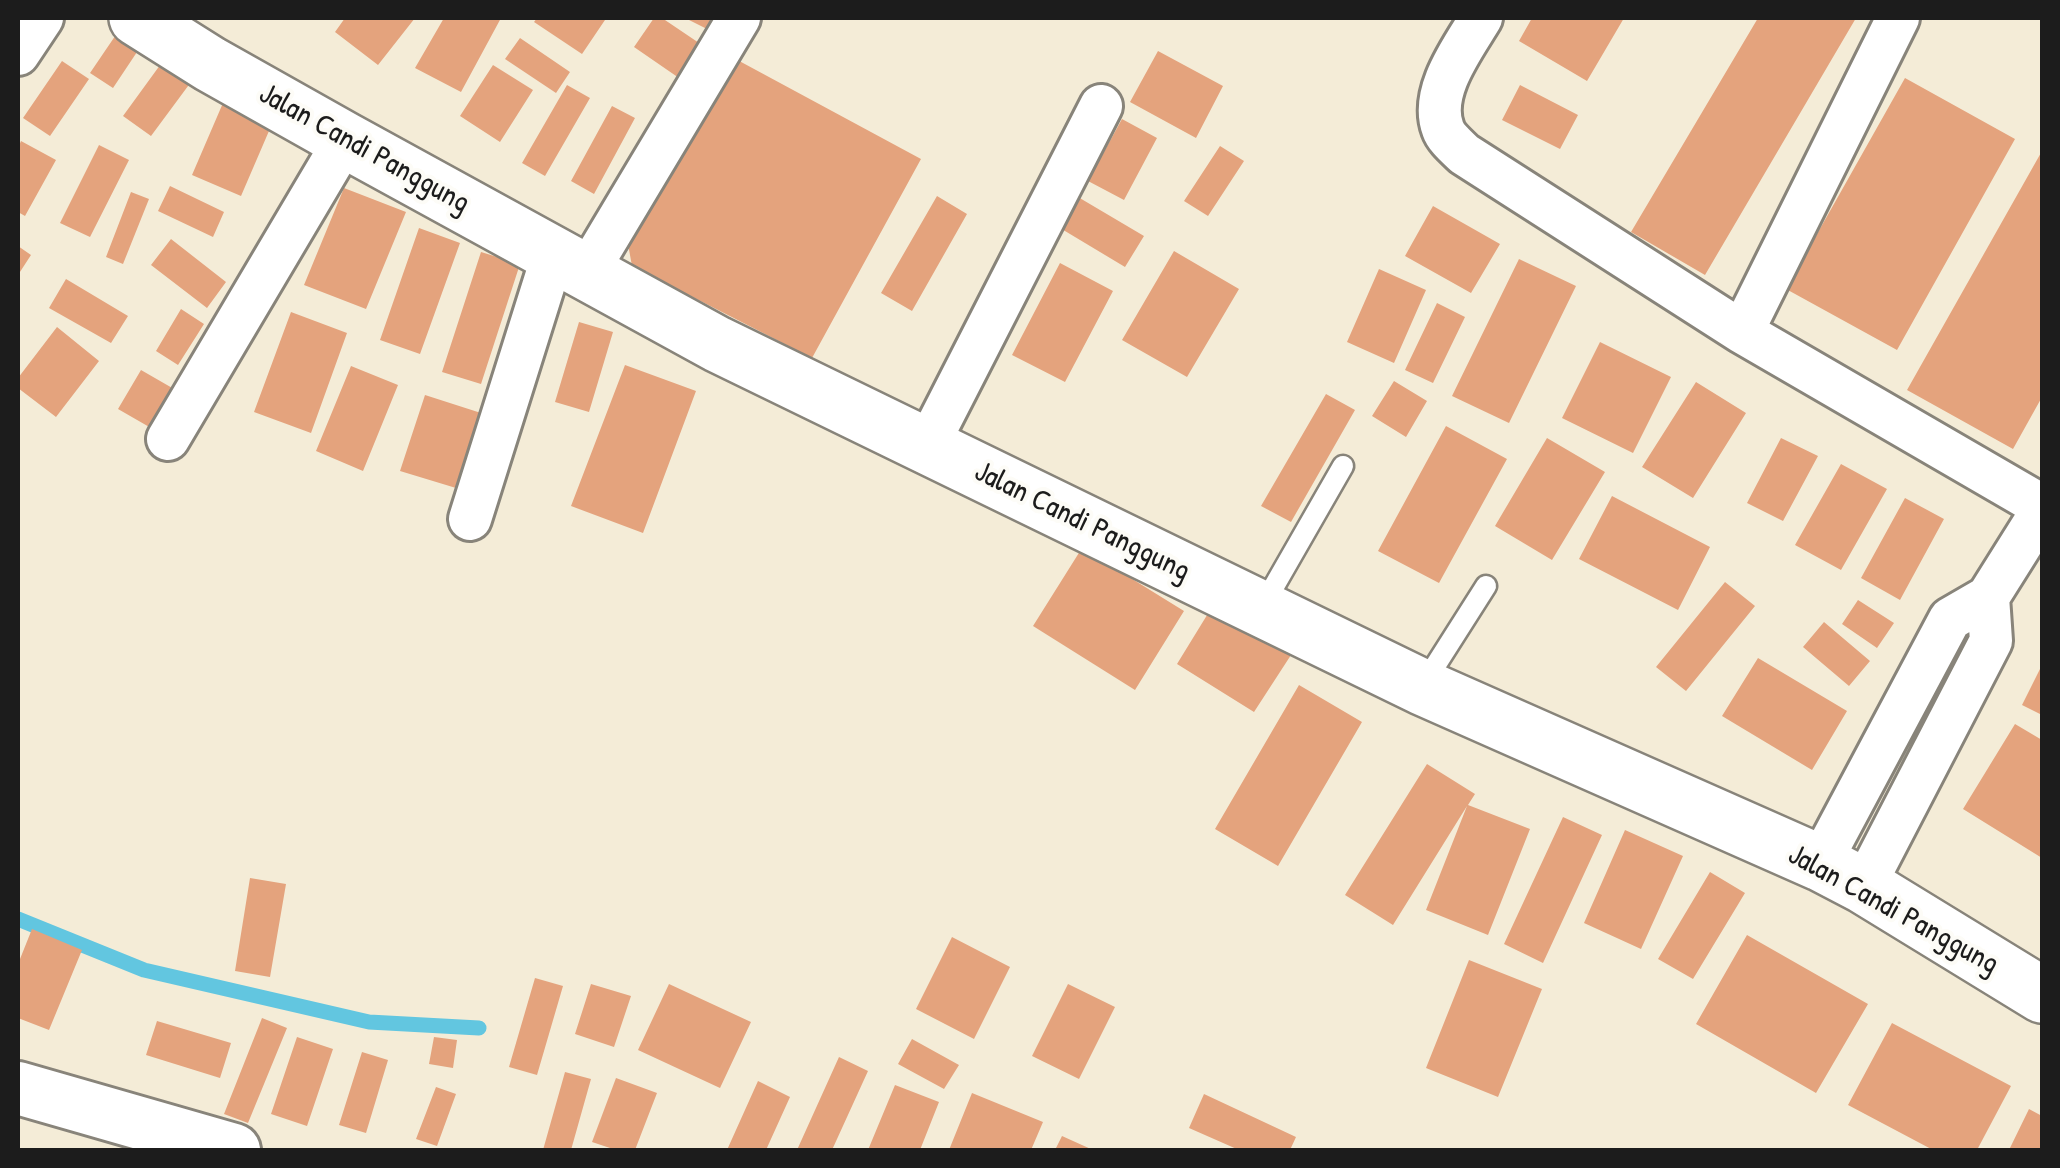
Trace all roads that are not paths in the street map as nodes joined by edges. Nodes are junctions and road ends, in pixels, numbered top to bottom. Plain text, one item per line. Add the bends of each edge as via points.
1 (42, 18) edge
2 (137, 18) edge
3 (738, 18) edge
4 (1481, 18) edge
5 (1898, 18) edge
6 (18, 54) edge
7 (1100, 106) dead end
8 (345, 140) junction
9 (570, 262) junction
10 (1742, 332) junction
11 (168, 438) dead end
12 (926, 446) junction
13 (1343, 466) dead end
14 (2042, 508) edge
15 (470, 519) dead end
16 (1486, 586) dead end
17 (1260, 610) junction
18 (1422, 687) junction
19 (1842, 875) junction
20 (2042, 995) edge
21 (18, 1088) edge
22 (234, 1150) edge

1 - 6 street
2 - 8 main road, Jalan Candi Panggung
3 - 9 street
4 - 10 street via 1451,68 1440,103 1443,130 1464,154
5 - 10 street
7 - 12 street
8 - 9 main road, Jalan Candi Panggung
8 - 11 street
9 - 12 main road, Jalan Candi Panggung via 717,344
9 - 15 street
10 - 14 street
12 - 17 main road, Jalan Candi Panggung
13 - 17 lane
14 - 19 street via 1988,597 1950,619
16 - 18 lane
17 - 18 main road, Jalan Candi Panggung
18 - 19 main road, Jalan Candi Panggung
19 - 20 main road, Jalan Candi Panggung
21 - 22 street

